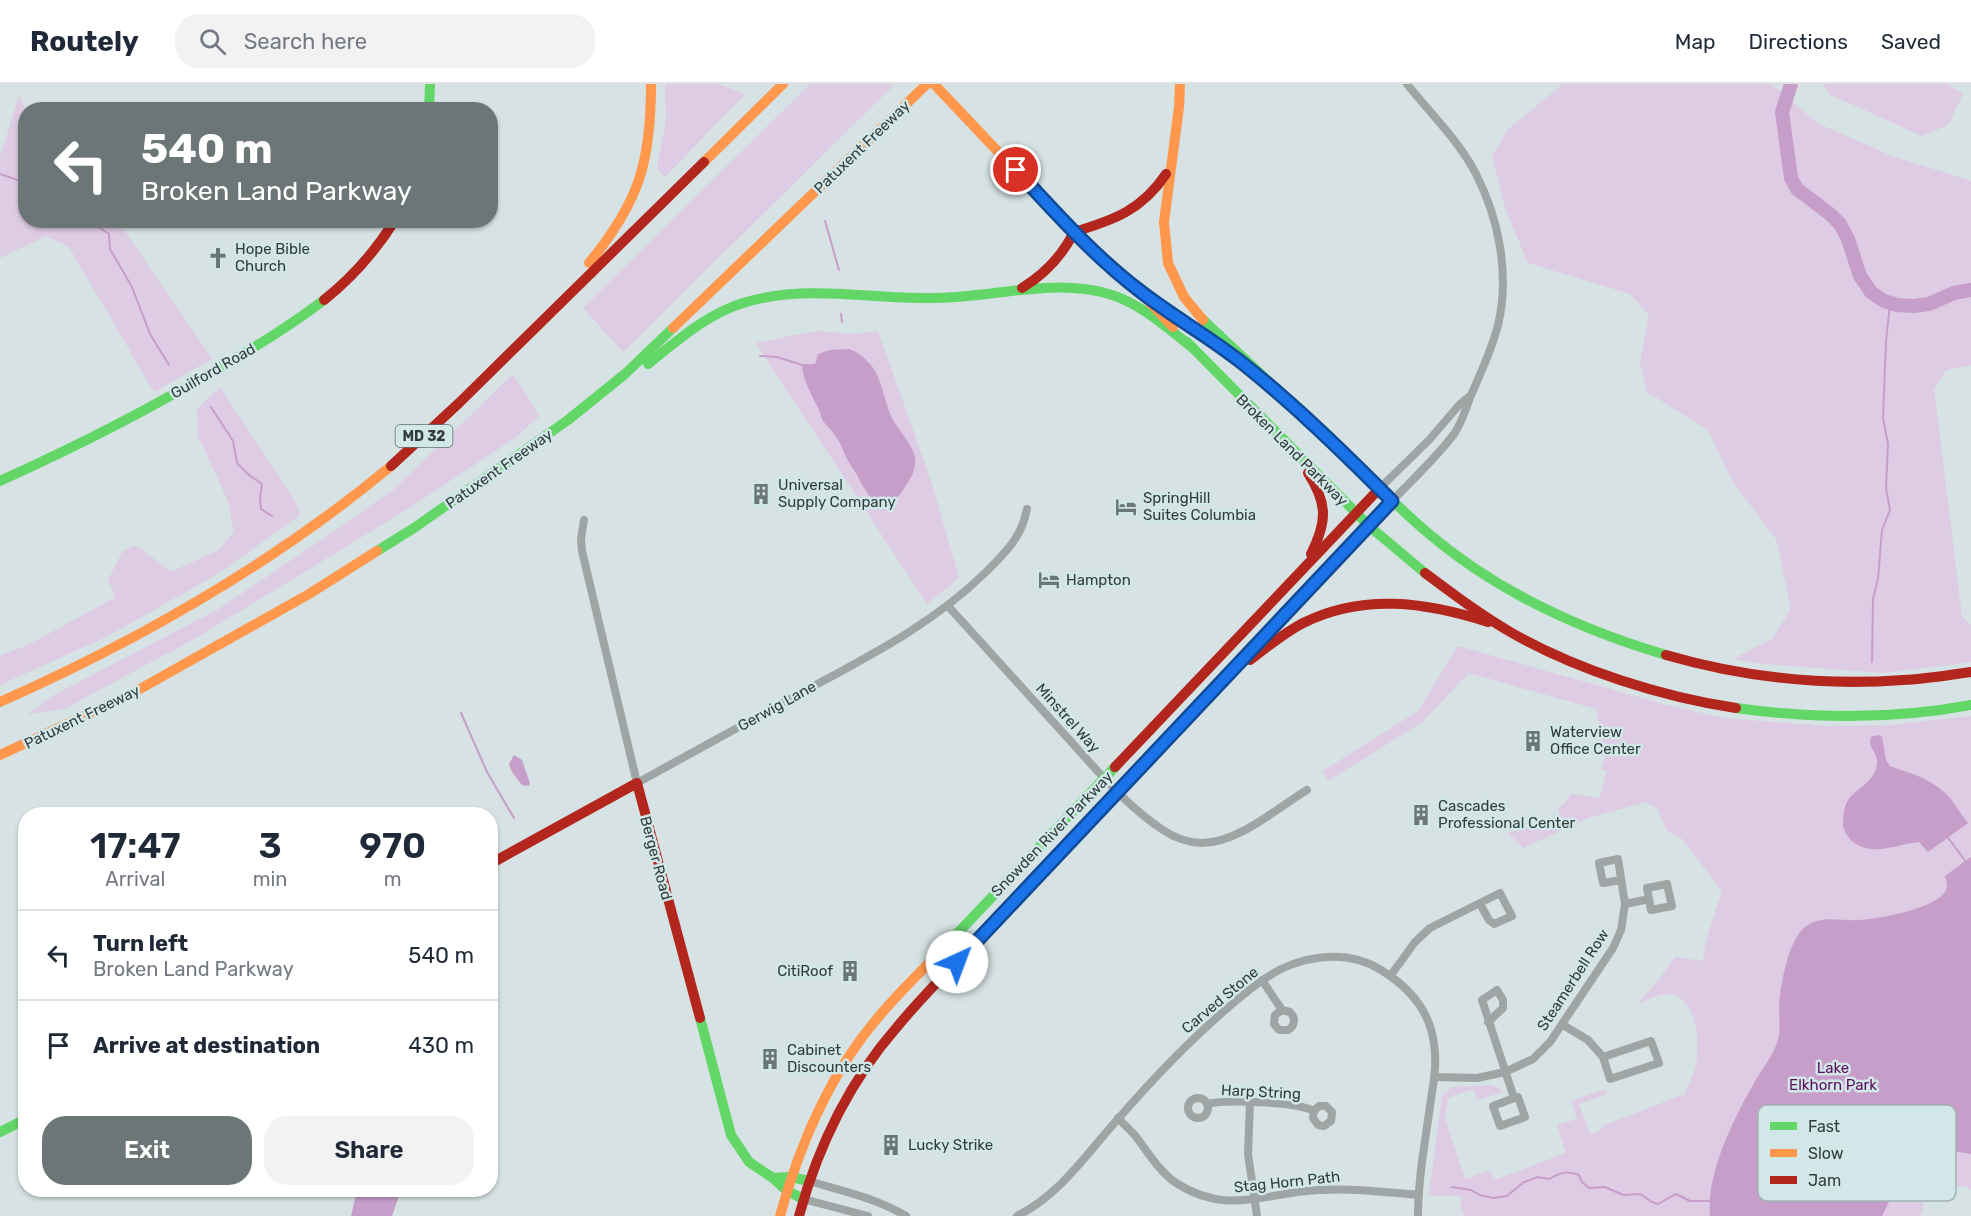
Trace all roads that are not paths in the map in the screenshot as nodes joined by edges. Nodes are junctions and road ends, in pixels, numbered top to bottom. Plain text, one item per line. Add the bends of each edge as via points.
1 (430, 84) edge
2 (651, 84) edge
3 (783, 84) edge
4 (927, 84) edge
5 (934, 84) edge
6 (1180, 84) edge
7 (1407, 84) edge
8 (429, 102) edge
9 (1170, 167) junction
10 (390, 228) edge
11 (1074, 232) junction
12 (1019, 289) junction
13 (1139, 291) junction
14 (1193, 348) junction
15 (503, 359) junction
16 (1472, 394) junction
17 (568, 420) junction
18 (1311, 421) junction
19 (1288, 445) junction
20 (0, 481) edge
21 (1380, 489) junction
22 (1392, 501) junction
23 (1027, 509) dead end
24 (1355, 513) junction
25 (584, 520) dead end
26 (1369, 526) junction
27 (1302, 570) junction
28 (948, 606) junction
29 (1505, 629) junction
30 (1971, 672) edge
31 (1218, 685) junction
32 (0, 702) edge
33 (1971, 705) edge
34 (0, 755) edge
35 (1105, 779) junction
36 (637, 783) junction
37 (1307, 790) dead end
38 (1118, 792) junction
39 (498, 860) edge
40 (1622, 880) dead end
41 (1649, 899) dead end
42 (1480, 904) junction
43 (1625, 904) junction
44 (1391, 975) junction
45 (1262, 980) junction
46 (1282, 1010) dead end
47 (1488, 1022) dead end
48 (1563, 1025) junction
49 (1603, 1057) junction
50 (1505, 1072) junction
51 (1434, 1077) junction
52 (1514, 1098) junction
53 (1250, 1103) junction
54 (1207, 1104) dead end
55 (1314, 1111) dead end
56 (1118, 1118) junction
57 (18, 1123) edge
58 (0, 1132) edge
59 (790, 1177) junction
60 (773, 1178) junction
61 (809, 1181) junction
62 (786, 1190) junction
63 (1419, 1195) junction
64 (803, 1198) junction
65 (1254, 1200) junction
66 (780, 1216) edge
67 (799, 1216) edge
68 (868, 1216) edge
69 (906, 1216) edge
70 (1017, 1216) edge
71 (1257, 1216) edge
72 (1418, 1216) edge

1 - 8 main road
2 - 15 main road via 648,155 640,185 625,216
3 - 15 main road, MD 32
4 - 17 main road, Patuxent Freeway via 625,374
5 - 11 main road, Broken Land Parkway
6 - 9 main road
7 - 16 street via 1470,163 1495,223 1501,259 1501,310
9 - 11 main road via 1156,191 1134,210
9 - 18 main road via 1164,243 1168,263 1184,297 1202,320
10 - 20 main road, Guilford Road via 356,273 304,316 111,429
11 - 12 main road via 1050,270
11 - 13 main road, Broken Land Parkway
12 - 14 main road via 1072,287 1112,294 1143,310
12 - 17 main road via 940,298 806,292 743,303 692,329
13 - 14 main road, Broken Land Parkway
13 - 18 main road, Broken Land Parkway via 1240,361
14 - 19 main road, Broken Land Parkway
15 - 32 main road, MD 32 via 402,457 314,525 149,629
16 - 21 street
16 - 22 street via 1453,435
17 - 34 main road, Patuxent Freeway via 432,516 309,594 131,694
18 - 21 main road, Broken Land Parkway
19 - 24 main road, Broken Land Parkway
19 - 27 main road via 1319,490 1324,510 1319,539
21 - 22 main road, Broken Land Parkway
21 - 24 main road, Snowden River Parkway
22 - 26 main road, Snowden River Parkway
22 - 30 main road, Broken Land Parkway via 1447,548 1522,596 1580,626 1675,659 1732,672 1817,681 1895,681
23 - 28 street, Gerwig Lane via 1011,546
24 - 26 main road, Broken Land Parkway
24 - 27 main road, Snowden River Parkway
25 - 36 street, Berger Road via 582,551
26 - 29 main road, Broken Land Parkway via 1426,574
26 - 31 main road, Snowden River Parkway
27 - 35 main road, Snowden River Parkway
28 - 35 street, Minstrel Way
28 - 36 street, Gerwig Lane via 904,636
29 - 31 main road via 1445,608 1421,604 1359,605 1305,621
29 - 33 main road, Broken Land Parkway via 1601,672 1663,693 1723,706 1788,715 1860,717
31 - 38 main road, Snowden River Parkway
35 - 38 street, Minstrel Way
35 - 59 main road, Snowden River Parkway via 858,1042 816,1112
36 - 39 main road, Gerwig Lane
36 - 60 main road, Berger Road via 731,1135 742,1154
37 - 38 street, Minstrel Way via 1231,837 1200,843 1166,832
38 - 61 main road, Snowden River Parkway via 875,1053 833,1120
40 - 43 street, Steamerbell Row
41 - 43 street
42 - 42 street via 1500,893 1512,916 1494,924
42 - 44 street via 1430,928
43 - 48 street, Steamerbell Row via 1618,938
44 - 45 street, Carved Stone via 1369,963 1327,956 1297,963
44 - 51 street, Carved Stone via 1412,994 1428,1019 1435,1046
45 - 46 street
45 - 56 street, Carved Stone via 1189,1043
47 - 50 street
48 - 49 street via 1588,1040
48 - 50 street, Steamerbell Row via 1540,1053
49 - 49 street via 1652,1041 1659,1063 1610,1079
50 - 51 street, Steamerbell Row via 1478,1078
50 - 52 street
51 - 63 street, Carved Stone
52 - 52 street via 1493,1106 1500,1126 1525,1117 1518,1097
53 - 54 street, Harp String
53 - 55 street, Harp String via 1301,1106
53 - 65 street via 1248,1154
56 - 65 street, Stag Horn Path via 1151,1159 1187,1190 1224,1202
56 - 70 street, Carved Stone via 1055,1189
57 - 58 main road
59 - 60 main road
59 - 61 main road
59 - 62 main road, Snowden River Parkway
60 - 62 main road, Berger Road
61 - 64 main road, Snowden River Parkway
61 - 69 street via 890,1206
62 - 64 main road, Berger Road
62 - 66 main road, Snowden River Parkway
63 - 65 street, Stag Horn Path via 1355,1189 1298,1192
63 - 72 street, Carved Stone
64 - 67 main road, Snowden River Parkway
64 - 68 street
65 - 71 street

